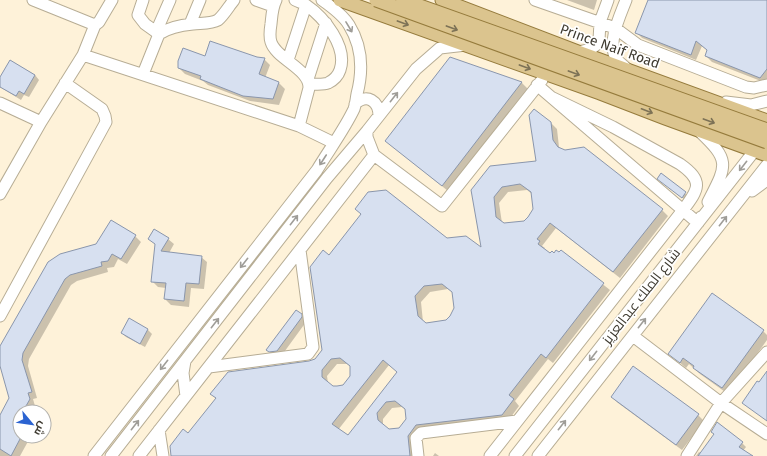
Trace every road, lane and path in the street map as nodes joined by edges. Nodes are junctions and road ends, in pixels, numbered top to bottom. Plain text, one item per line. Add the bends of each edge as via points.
1 (33, 0) edge
2 (112, 0) edge
3 (143, 0) edge
4 (170, 0) edge
5 (200, 0) edge
6 (234, 0) edge
7 (256, 0) edge
8 (295, 0) edge
9 (322, 0) edge
10 (340, 0) edge
11 (376, 0) edge
12 (403, 0) edge
13 (442, 0) edge
14 (535, 0) edge
15 (608, 0) edge
16 (626, 0) edge
17 (275, 3) edge
18 (306, 5) junction
19 (600, 22) junction
20 (326, 23) junction
21 (190, 24) junction
22 (95, 25) junction
23 (615, 28) junction
24 (158, 33) junction
25 (466, 45) junction
26 (578, 52) junction
27 (83, 55) junction
28 (288, 60) junction
29 (626, 69) junction
30 (143, 74) junction
31 (546, 74) junction
32 (309, 82) junction
33 (65, 84) junction
34 (537, 85) junction
35 (767, 85) edge
36 (674, 87) junction
37 (551, 97) junction
38 (712, 100) junction
39 (767, 101) edge
40 (0, 102) edge
41 (355, 104) junction
42 (379, 116) junction
43 (665, 118) junction
44 (767, 121) edge
45 (41, 122) junction
46 (299, 126) junction
47 (697, 129) junction
48 (767, 130) edge
49 (367, 131) junction
50 (767, 135) edge
51 (767, 142) edge
52 (334, 143) junction
53 (761, 153) edge
54 (374, 155) junction
55 (767, 165) edge
56 (767, 180) edge
57 (0, 194) edge
58 (738, 202) junction
59 (683, 210) junction
60 (698, 223) junction
61 (300, 250) junction
62 (0, 316) edge
63 (633, 336) junction
64 (767, 352) edge
65 (185, 360) junction
66 (209, 367) junction
67 (188, 385) junction
68 (721, 403) junction
69 (517, 421) junction
70 (159, 430) junction
71 (767, 434) edge
72 (94, 456) edge
73 (111, 456) edge
74 (139, 456) edge
75 (163, 456) edge
76 (418, 456) edge
77 (490, 456) edge
78 (515, 456) edge
79 (538, 456) edge
80 (687, 456) edge

1 - 22 street
2 - 22 street
3 - 24 street via 138,14 145,24
4 - 24 street
5 - 21 street
6 - 21 street via 218,19
7 - 17 street
8 - 18 street
9 -> 41 street via 348,24 356,38 360,53 360,83
10 -> 25 main road
11 -> 51 main road, bridge
12 - 48 main road, bridge
13 - 26 main road, Prince Naif Road
14 - 19 street
15 - 19 street
16 - 23 street
17 - 28 street via 270,42 277,52
18 - 20 street
18 - 28 street
19 - 23 street
19 - 26 street via 596,46
20 - 32 street
20 - 32 street via 340,45 341,68 337,76 326,84
21 - 24 street
22 - 27 street
23 - 29 street via 614,53
23 - 35 street via 638,45 746,87
24 - 30 street
25 -> 31 main road
42 -> 25 street via 416,69 440,48
26 - 29 main road, Prince Naif Road
27 - 30 street
27 - 33 street
28 - 32 street
29 - 36 main road, Prince Naif Road
30 - 46 street
31 - 34 street
31 -> 43 main road
32 - 46 street
33 - 45 street
33 - 62 street via 102,109 106,122
34 - 37 street
34 - 54 street via 442,206
36 - 38 main road, Prince Naif Road
36 - 43 main road via 693,106 693,112 688,120
37 - 59 street
37 - 59 street via 653,148 690,171 697,187 694,196
38 - 39 street via 745,104
38 - 44 main road, Prince Naif Road
40 - 45 street
41 - 42 street via 367,98 373,100
41 - 52 street
42 - 49 street
43 - 47 main road
45 - 57 street
46 - 52 street
47 - 53 main road
47 - 60 street via 717,148 722,161 720,177
49 - 54 street
65 -> 49 street via 327,178
50 - 53 street, شارع الملك عبدالعزيز
52 -> 72 street via 317,170
53 -> 60 street, شارع الملك عبدالعزيز
54 - 61 street
55 - 58 street, شارع الملك عبدالعزيز
56 - 58 street
63 -> 58 street, شارع الملك عبدالعزيز
59 - 60 street
59 - 69 street
60 -> 78 street, شارع الملك عبدالعزيز
61 - 66 street
61 - 66 street via 314,347 308,354
63 - 68 street
79 -> 63 street, شارع الملك عبدالعزيز
64 - 68 street
65 - 67 street
73 -> 65 street
66 - 67 street
67 - 70 street via 186,396
68 - 71 street
68 - 80 street
69 - 76 street via 420,432 416,438
69 - 77 street
70 - 74 street
70 - 75 street

